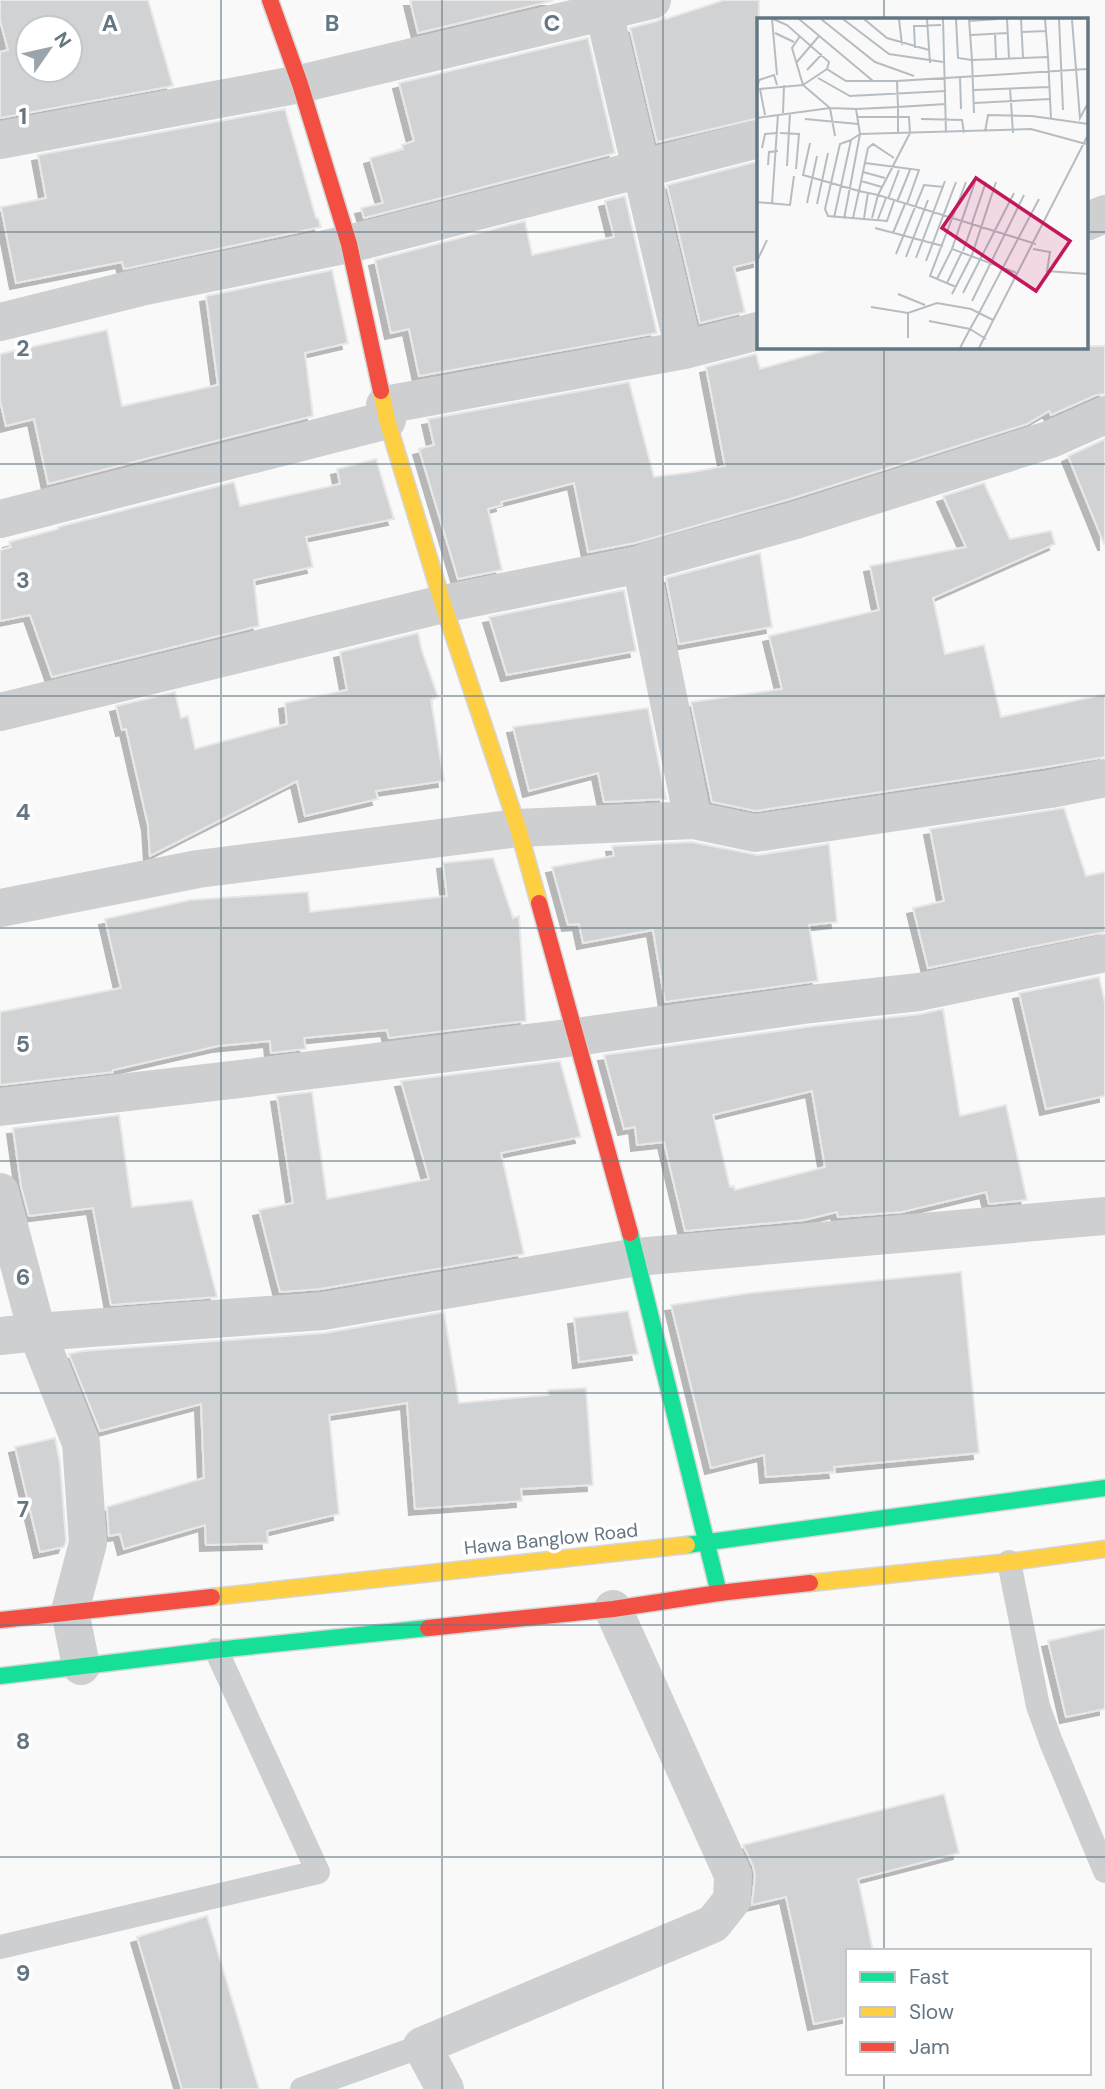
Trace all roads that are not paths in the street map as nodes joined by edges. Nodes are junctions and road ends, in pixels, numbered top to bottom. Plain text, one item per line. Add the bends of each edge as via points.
1 (270, 0) edge
2 (652, 0) edge
3 (604, 12) junction
4 (300, 84) junction
5 (757, 139) edge
6 (0, 140) edge
7 (641, 169) junction
8 (1105, 214) edge
9 (1088, 221) edge
10 (349, 244) junction
11 (0, 322) edge
12 (757, 331) edge
13 (684, 350) junction
14 (386, 413) junction
15 (1105, 415) edge
16 (0, 519) edge
17 (640, 564) junction
18 (443, 604) junction
19 (0, 712) edge
20 (1105, 778) edge
21 (693, 820) junction
22 (518, 828) junction
23 (0, 908) edge
24 (1105, 953) edge
25 (576, 1037) junction
26 (0, 1107) edge
27 (0, 1192) edge
28 (1105, 1216) edge
29 (637, 1257) junction
30 (18, 1334) edge
31 (1105, 1488) edge
32 (705, 1543) junction
33 (1105, 1549) edge
34 (1009, 1562) junction
35 (719, 1593) junction
36 (613, 1609) junction
37 (70, 1612) junction
38 (0, 1620) edge
39 (216, 1650) junction
40 (81, 1666) junction
41 (0, 1676) edge
42 (1105, 1871) edge
43 (0, 1947) edge
44 (422, 2046) junction
45 (302, 2089) edge
46 (445, 2089) edge

1 - 4 street
2 - 3 street
3 - 4 street
3 - 7 street
4 - 6 street
4 - 10 street
5 - 7 street
7 - 10 street
7 - 13 street
8 - 9 street
10 - 11 street
10 - 14 street
12 - 13 street
13 - 14 street
14 - 16 street
14 - 18 street
15 - 17 street via 1051,439
17 - 18 street
17 - 21 street
18 - 19 street
18 - 22 street
20 - 21 street via 755,833
21 - 22 street
22 - 23 street via 198,869
22 - 25 street
24 - 25 street via 919,992
25 - 26 street
25 - 29 street
27 - 30 street
28 - 29 street
29 - 30 street via 323,1311
29 - 32 street
30 - 37 street via 81,1443 88,1543
31 - 32 street, Hawa Banglow Road
32 - 35 street
32 - 37 street, Hawa Banglow Road
33 - 34 street
34 - 35 street
34 - 42 lane via 1038,1706
35 - 36 street
36 - 39 street
36 - 44 street via 733,1875 732,1900 713,1924
37 - 38 street, Hawa Banglow Road
37 - 40 street
39 - 40 street
39 - 43 lane via 318,1872
40 - 41 street
44 - 45 lane
44 - 46 street

